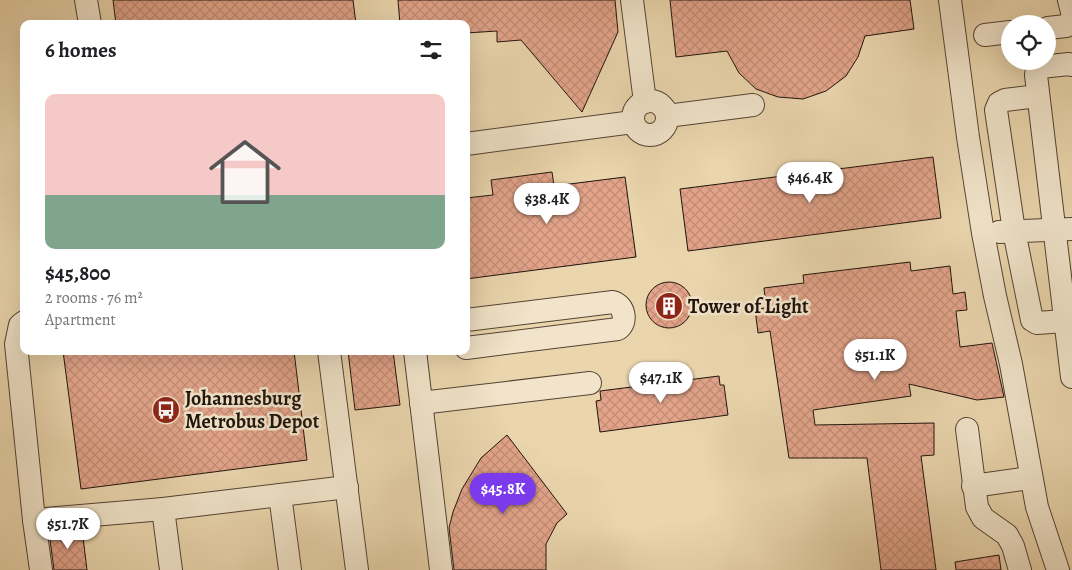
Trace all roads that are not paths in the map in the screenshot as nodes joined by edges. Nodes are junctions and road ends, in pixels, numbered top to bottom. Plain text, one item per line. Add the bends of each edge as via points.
1 (86, 0) edge
2 (632, 0) edge
3 (950, 0) edge
4 (1069, 0) edge
5 (1072, 12) edge
6 (89, 20) edge
7 (1072, 20) edge
8 (1056, 27) edge
9 (1001, 33) edge
10 (985, 36) dead end
11 (1072, 65) edge
12 (1038, 96) junction
13 (645, 102) junction
14 (753, 105) dead end
15 (667, 116) junction
16 (633, 122) junction
17 (470, 143) edge
18 (1063, 229) edge
19 (1014, 231) junction
20 (983, 233) junction
21 (470, 320) edge
22 (1064, 321) junction
23 (20, 325) edge
24 (470, 348) edge
25 (330, 355) edge
26 (415, 355) edge
27 (1072, 377) edge
28 (590, 383) dead end
29 (421, 403) junction
30 (967, 429) dead end
31 (1030, 478) junction
32 (973, 486) junction
33 (347, 487) junction
34 (280, 495) junction
35 (163, 509) junction
36 (34, 520) junction
37 (41, 570) edge
38 (171, 570) edge
39 (290, 570) edge
40 (357, 570) edge
41 (441, 570) edge
42 (1020, 570) edge
43 (1058, 570) edge

1 - 6 lane
2 - 13 lane
3 - 20 lane
4 - 5 lane
7 - 8 lane via 1066,26
9 - 10 lane
11 - 12 lane via 1037,70
12 - 18 lane
12 - 19 lane via 1005,100 996,110
13 - 15 lane via 656,102
13 - 16 lane via 636,107
14 - 15 lane
15 - 16 lane via 663,129 653,135 643,134
16 - 17 lane
18 - 19 lane
18 - 22 lane
19 - 20 lane
19 - 22 lane via 1032,320 1037,323
20 - 31 lane via 1011,364
21 - 24 lane via 613,302 622,307 624,321 618,329
22 - 27 lane
23 - 36 lane via 16,344
25 - 33 lane
26 - 29 lane
28 - 29 lane
29 - 41 lane
30 - 32 lane
31 - 32 lane
31 - 43 lane
32 - 42 lane via 977,508 983,518 1007,535
33 - 34 lane
33 - 40 lane
34 - 35 lane
34 - 39 lane
35 - 36 lane
35 - 38 lane
36 - 37 lane

